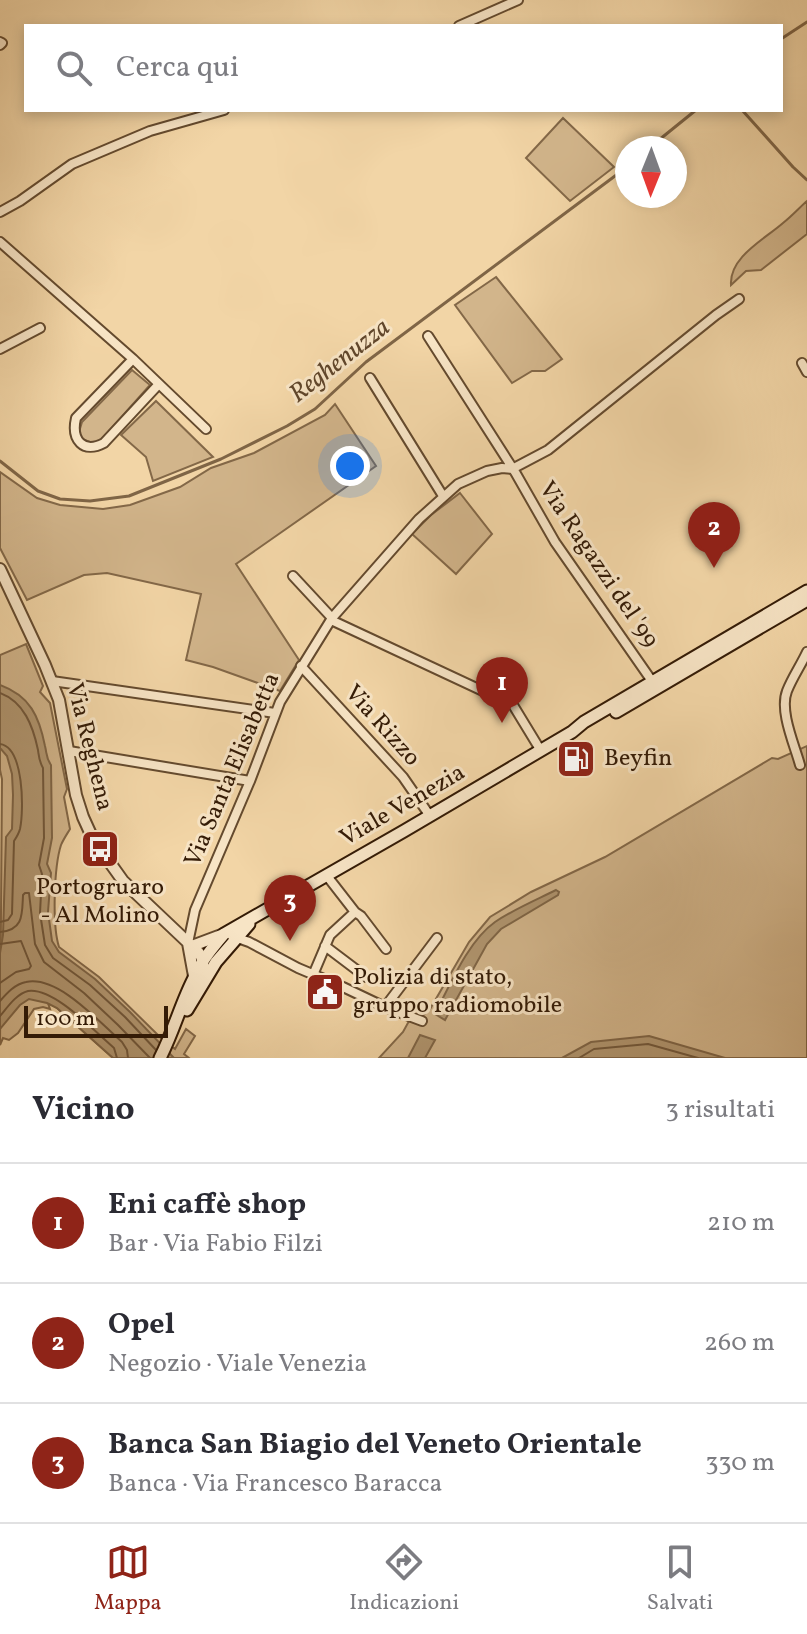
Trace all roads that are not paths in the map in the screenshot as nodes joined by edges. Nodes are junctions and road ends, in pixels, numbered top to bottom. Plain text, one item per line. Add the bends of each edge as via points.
1 (518, 0) edge
2 (464, 24) edge
3 (217, 112) edge
4 (0, 212) edge
5 (0, 242) edge
6 (739, 299) dead end
7 (40, 328) dead end
8 (428, 336) dead end
9 (0, 349) edge
10 (133, 359) junction
11 (370, 378) dead end
12 (159, 384) junction
13 (206, 429) dead end
14 (512, 469) junction
15 (443, 496) junction
16 (0, 569) edge
17 (293, 576) dead end
18 (807, 599) edge
19 (331, 619) junction
20 (807, 652) edge
21 (301, 666) junction
22 (52, 681) junction
23 (654, 685) junction
24 (275, 713) junction
25 (69, 751) junction
26 (541, 751) junction
27 (800, 765) dead end
28 (250, 781) junction
29 (430, 816) junction
30 (327, 876) junction
31 (355, 912) junction
32 (230, 936) junction
33 (437, 938) dead end
34 (325, 946) junction
35 (190, 948) junction
36 (227, 948) junction
37 (386, 949) dead end
38 (203, 960) junction
39 (313, 975) junction
40 (194, 976) junction
41 (366, 977) dead end
42 (191, 1002) junction
43 (385, 1007) junction
44 (422, 1021) dead end
45 (173, 1030) junction
46 (162, 1054) edge

1 - 2 street
3 - 4 street via 150,131 72,164
5 - 10 street
6 - 14 street, Via Santa Elisabetta via 548,450
7 - 9 street
8 - 14 street, Via Ragazzi del '99
10 - 12 street
10 - 12 street via 76,418 79,442 89,448 104,443
11 - 15 street
12 - 13 street
14 - 15 street, Via Santa Elisabetta via 473,476
14 - 23 street, Via Ragazzi del '99 via 555,542
15 - 19 street, Via Santa Elisabetta
16 - 22 street, Via Reghena
17 - 19 street
18 - 23 main road, Viale Venezia
18 - 23 main road, Viale Venezia via 787,603
19 - 21 street, Via Santa Elisabetta
19 - 26 street via 513,705
20 - 27 street via 784,701
21 - 24 street, Via Santa Elisabetta
21 - 29 street, Via Rizzo via 403,777
22 - 24 street
22 - 25 street, Via Reghena
23 - 26 main road, Viale Venezia
24 - 28 street, Via Santa Elisabetta
25 - 28 street
25 - 35 street, Via Reghena via 76,795 100,849 123,881
26 - 29 main road, Viale Venezia
28 - 35 street, Via Santa Elisabetta via 195,910
29 - 30 main road, Viale Venezia
30 - 31 street
30 - 32 main road, Viale Venezia
31 - 34 street
31 - 37 street
32 - 35 street, Viale Venezia
32 - 36 main road, Viale Venezia
32 - 38 main road, Viale Venezia
32 - 39 street
33 - 43 street
34 - 39 street
34 - 41 street
35 - 38 street, Via Reghena
35 - 40 street
36 - 38 street, Viale Venezia
36 - 42 main road, Viale Venezia
38 - 40 main road, Viale Venezia
38 - 42 street, Viale Venezia
39 - 43 street
40 - 45 main road, Viale Venezia
42 - 45 main road, Viale Venezia
43 - 44 street
45 - 46 main road, Viale Venezia

